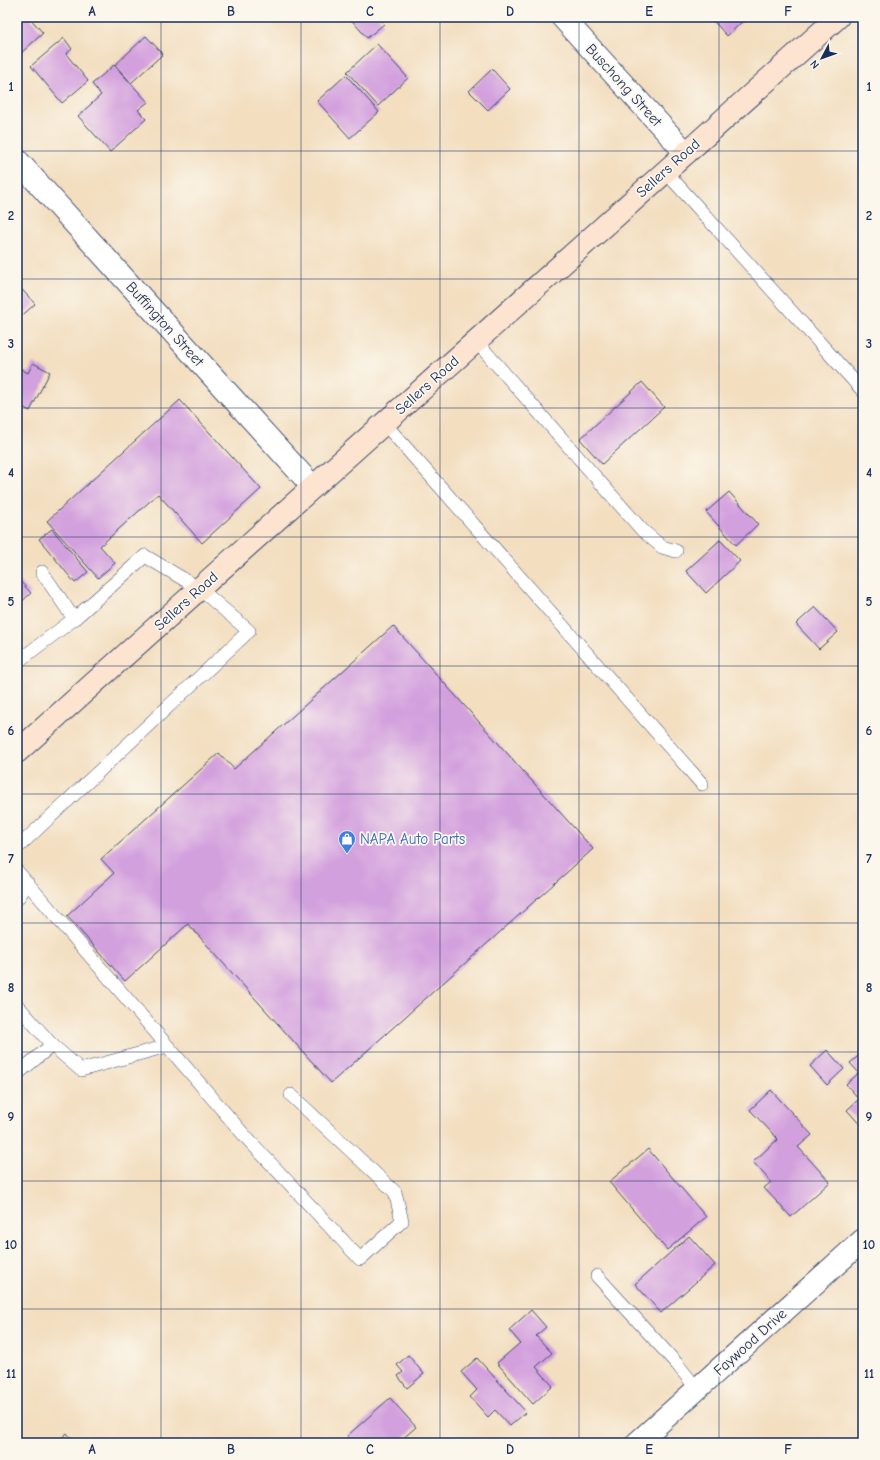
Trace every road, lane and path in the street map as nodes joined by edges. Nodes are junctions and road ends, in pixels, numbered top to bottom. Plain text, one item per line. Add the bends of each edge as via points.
1 (562, 17) edge
2 (838, 17) edge
3 (686, 153) junction
4 (17, 160) edge
5 (665, 171) junction
6 (476, 341) junction
7 (863, 391) edge
8 (384, 423) junction
9 (313, 487) junction
10 (676, 551) dead end
11 (42, 572) dead end
12 (200, 589) junction
13 (74, 619) junction
14 (17, 662) edge
15 (17, 752) edge
16 (702, 784) dead end
17 (17, 848) edge
18 (17, 871) edge
19 (28, 883) junction
20 (17, 898) edge
21 (17, 1005) edge
22 (52, 1045) junction
23 (167, 1046) junction
24 (17, 1074) edge
25 (291, 1095) dead end
26 (863, 1240) edge
27 (597, 1276) dead end
28 (697, 1389) junction
29 (639, 1442) edge

1 - 3 street, Buschong Street
2 - 3 street, Sellers Road
3 - 5 street, Sellers Road
4 - 9 street, Buffington Street
5 - 6 street, Sellers Road
5 - 7 lane
6 - 8 street, Sellers Road
6 - 10 lane via 642,530 662,547
8 - 9 street, Sellers Road
8 - 16 lane
9 - 12 street, Sellers Road
11 - 13 lane
12 - 13 lane via 145,556
12 - 15 street, Sellers Road
12 - 17 lane via 249,631
13 - 14 lane
18 - 19 lane
19 - 20 lane
19 - 23 lane
21 - 22 lane
22 - 23 lane via 81,1070
22 - 24 lane
23 - 25 lane via 244,1135 360,1259 402,1221 395,1192
26 - 28 street, Faywood Drive
27 - 28 lane
28 - 29 street, Faywood Drive

